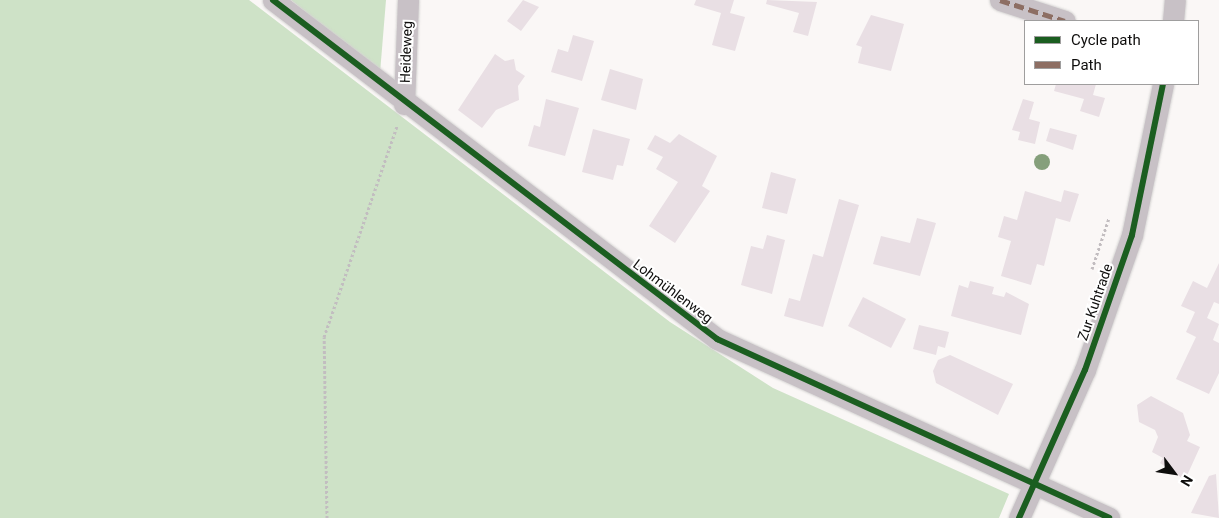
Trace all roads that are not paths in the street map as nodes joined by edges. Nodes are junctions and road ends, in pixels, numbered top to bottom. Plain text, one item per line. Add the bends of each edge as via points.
1 (273, 0) edge
2 (408, 0) edge
3 (1000, 0) edge
4 (1175, 0) edge
5 (1062, 20) edge
6 (1173, 20) edge
7 (1163, 85) edge
8 (404, 104) junction
9 (1035, 481) junction
10 (1019, 518) edge
11 (1109, 518) edge

1 - 8 street, Lohmühlenweg
2 - 8 street, Heideweg
3 - 5 street
4 - 6 street
7 - 9 street, Zur Kuhtrade via 1132,235 1085,370
8 - 9 street, Lohmühlenweg via 717,339
9 - 10 street, Zur Kuhtrade
9 - 11 street, Lohmühlenweg

